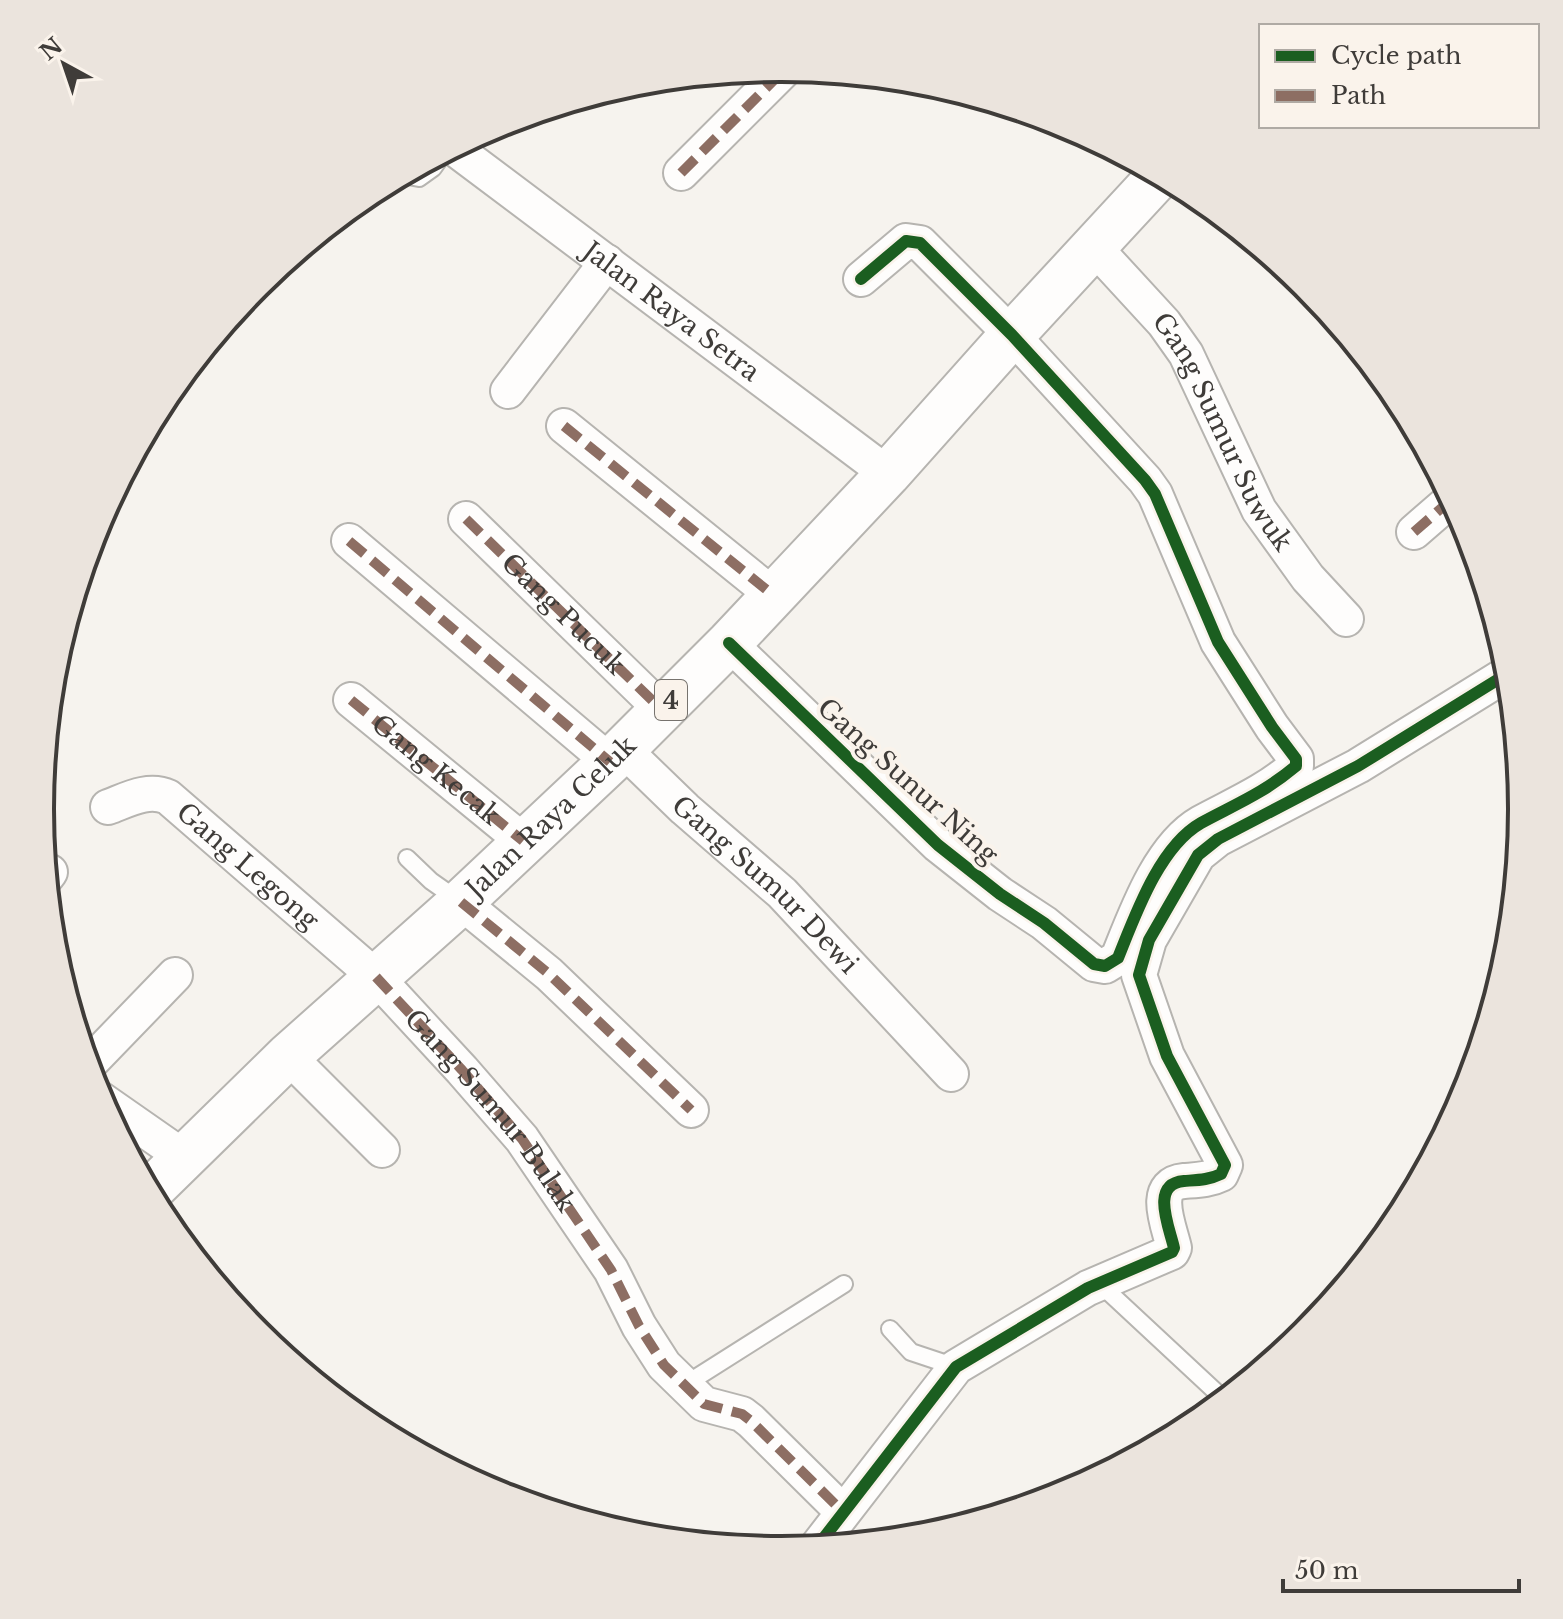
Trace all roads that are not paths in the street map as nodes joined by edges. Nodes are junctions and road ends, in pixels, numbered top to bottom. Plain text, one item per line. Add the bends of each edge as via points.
1 (772, 82) edge
2 (464, 155) edge
3 (681, 173) dead end
4 (1152, 184) edge
5 (1095, 248) junction
6 (607, 262) junction
7 (861, 279) dead end
8 (1012, 335) junction
9 (508, 391) dead end
10 (564, 426) dead end
11 (888, 474) junction
12 (1443, 507) edge
13 (466, 519) dead end
14 (1414, 532) dead end
15 (349, 541) dead end
16 (773, 595) junction
17 (1346, 619) dead end
18 (729, 643) junction
19 (1497, 680) edge
20 (351, 700) dead end
21 (661, 709) junction
22 (616, 755) junction
23 (108, 807) dead end
24 (523, 841) junction
25 (407, 858) dead end
26 (461, 902) junction
27 (175, 975) dead end
28 (376, 977) junction
29 (97, 1055) edge
30 (288, 1056) junction
31 (951, 1074) dead end
32 (691, 1110) dead end
33 (121, 1113) edge
34 (382, 1150) dead end
35 (185, 1158) junction
36 (158, 1184) edge
37 (844, 1284) dead end
38 (1100, 1284) junction
39 (890, 1329) dead end
40 (956, 1367) junction
41 (1215, 1391) dead end
42 (693, 1394) junction
43 (842, 1511) junction
44 (825, 1535) edge

1 - 3 street
2 - 6 street, Jalan Raya Setra
4 - 5 highway, Jalan Raya Celuk / 4
5 - 8 highway, Jalan Raya Celuk / 4
5 - 17 street, Gang Sumur Suwuk via 1186,354 1259,510 1308,578
6 - 9 street
6 - 11 street, Jalan Raya Setra
7 - 8 street via 906,241 920,243
8 - 11 highway, Jalan Raya Celuk / 4
8 - 18 street, Gang Sunur Ning via 1150,487 1218,642 1292,752 1296,766 1249,801 1200,824 1162,863 1130,922 1118,958 1105,966 1094,964 938,845
10 - 16 street
11 - 16 highway, Jalan Raya Celuk / 4
12 - 14 street
13 - 21 street, Gang Pucuk
15 - 22 street, Gang Sumur Dewi
16 - 18 highway, Jalan Raya Celuk / 4
18 - 21 highway, Jalan Raya Celuk / 4
19 - 38 street via 1198,855 1149,940 1139,975 1167,1056 1225,1165 1212,1179 1167,1187 1163,1196 1172,1252
20 - 24 street, Gang Kecak
21 - 22 highway, Jalan Raya Celuk / 4
22 - 24 highway, Jalan Raya Celuk / 4
22 - 31 street, Gang Sumur Dewi via 782,893
23 - 28 street, Gang Legong via 149,793 168,797
24 - 26 highway, Jalan Raya Celuk / 4
25 - 26 lane
26 - 28 highway, Jalan Raya Celuk / 4
26 - 32 street via 549,974
27 - 29 street
28 - 30 highway, Jalan Raya Celuk / 4
28 - 42 street, Gang Sumur Bulak via 522,1139 605,1261 650,1345
30 - 34 street
30 - 35 highway, Jalan Raya Celuk / 4
33 - 35 street
35 - 36 highway, Jalan Raya Celuk / 4
37 - 42 lane
38 - 40 street
38 - 41 lane
39 - 40 lane via 911,1352
40 - 43 street
42 - 43 street via 751,1421
43 - 44 street

